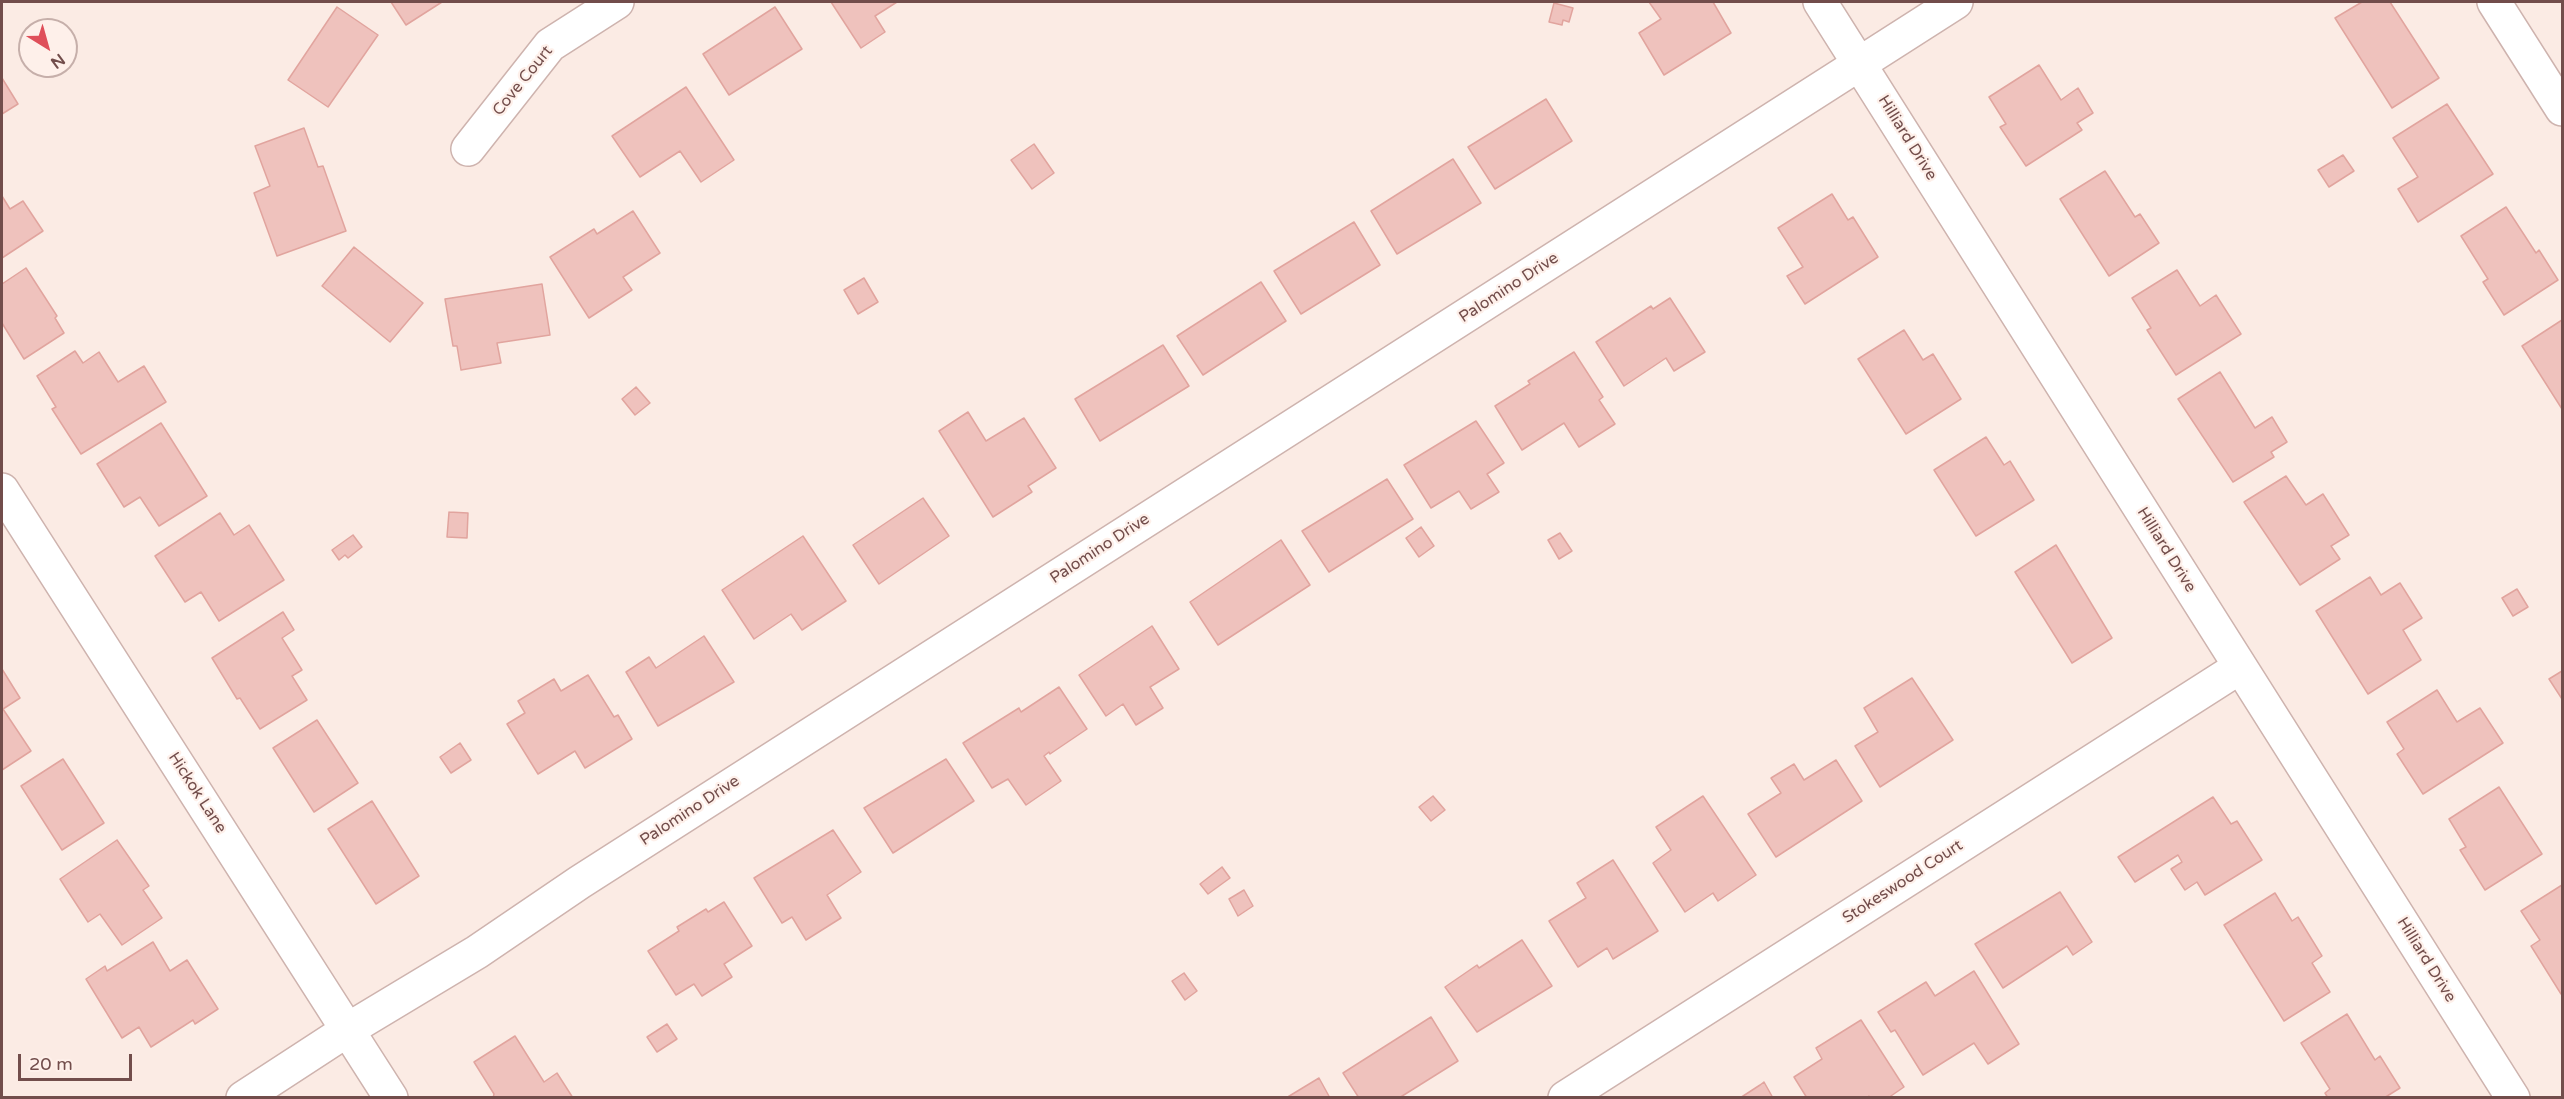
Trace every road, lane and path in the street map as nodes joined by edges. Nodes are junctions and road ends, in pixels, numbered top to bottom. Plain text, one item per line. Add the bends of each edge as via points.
1 (617, 2) edge
2 (1820, 2) edge
3 (1956, 2) edge
4 (2494, 2) edge
5 (1860, 63) junction
6 (2562, 109) edge
7 (468, 149) dead end
8 (2, 490) edge
9 (2240, 667) junction
10 (349, 1029) junction
11 (243, 1098) edge
12 (391, 1098) edge
13 (1565, 1098) edge
14 (2513, 1098) edge

1 - 7 street, Cove Court via 550,45
2 - 5 street, Hilliard Drive
3 - 5 street, Palomino Drive
4 - 6 street
5 - 9 street, Hilliard Drive
5 - 10 street, Palomino Drive via 580,882 477,952
8 - 10 street, Hickok Lane
9 - 13 street, Stokeswood Court
9 - 14 street, Hilliard Drive
10 - 11 street, Palomino Drive
10 - 12 street, Hickok Lane

